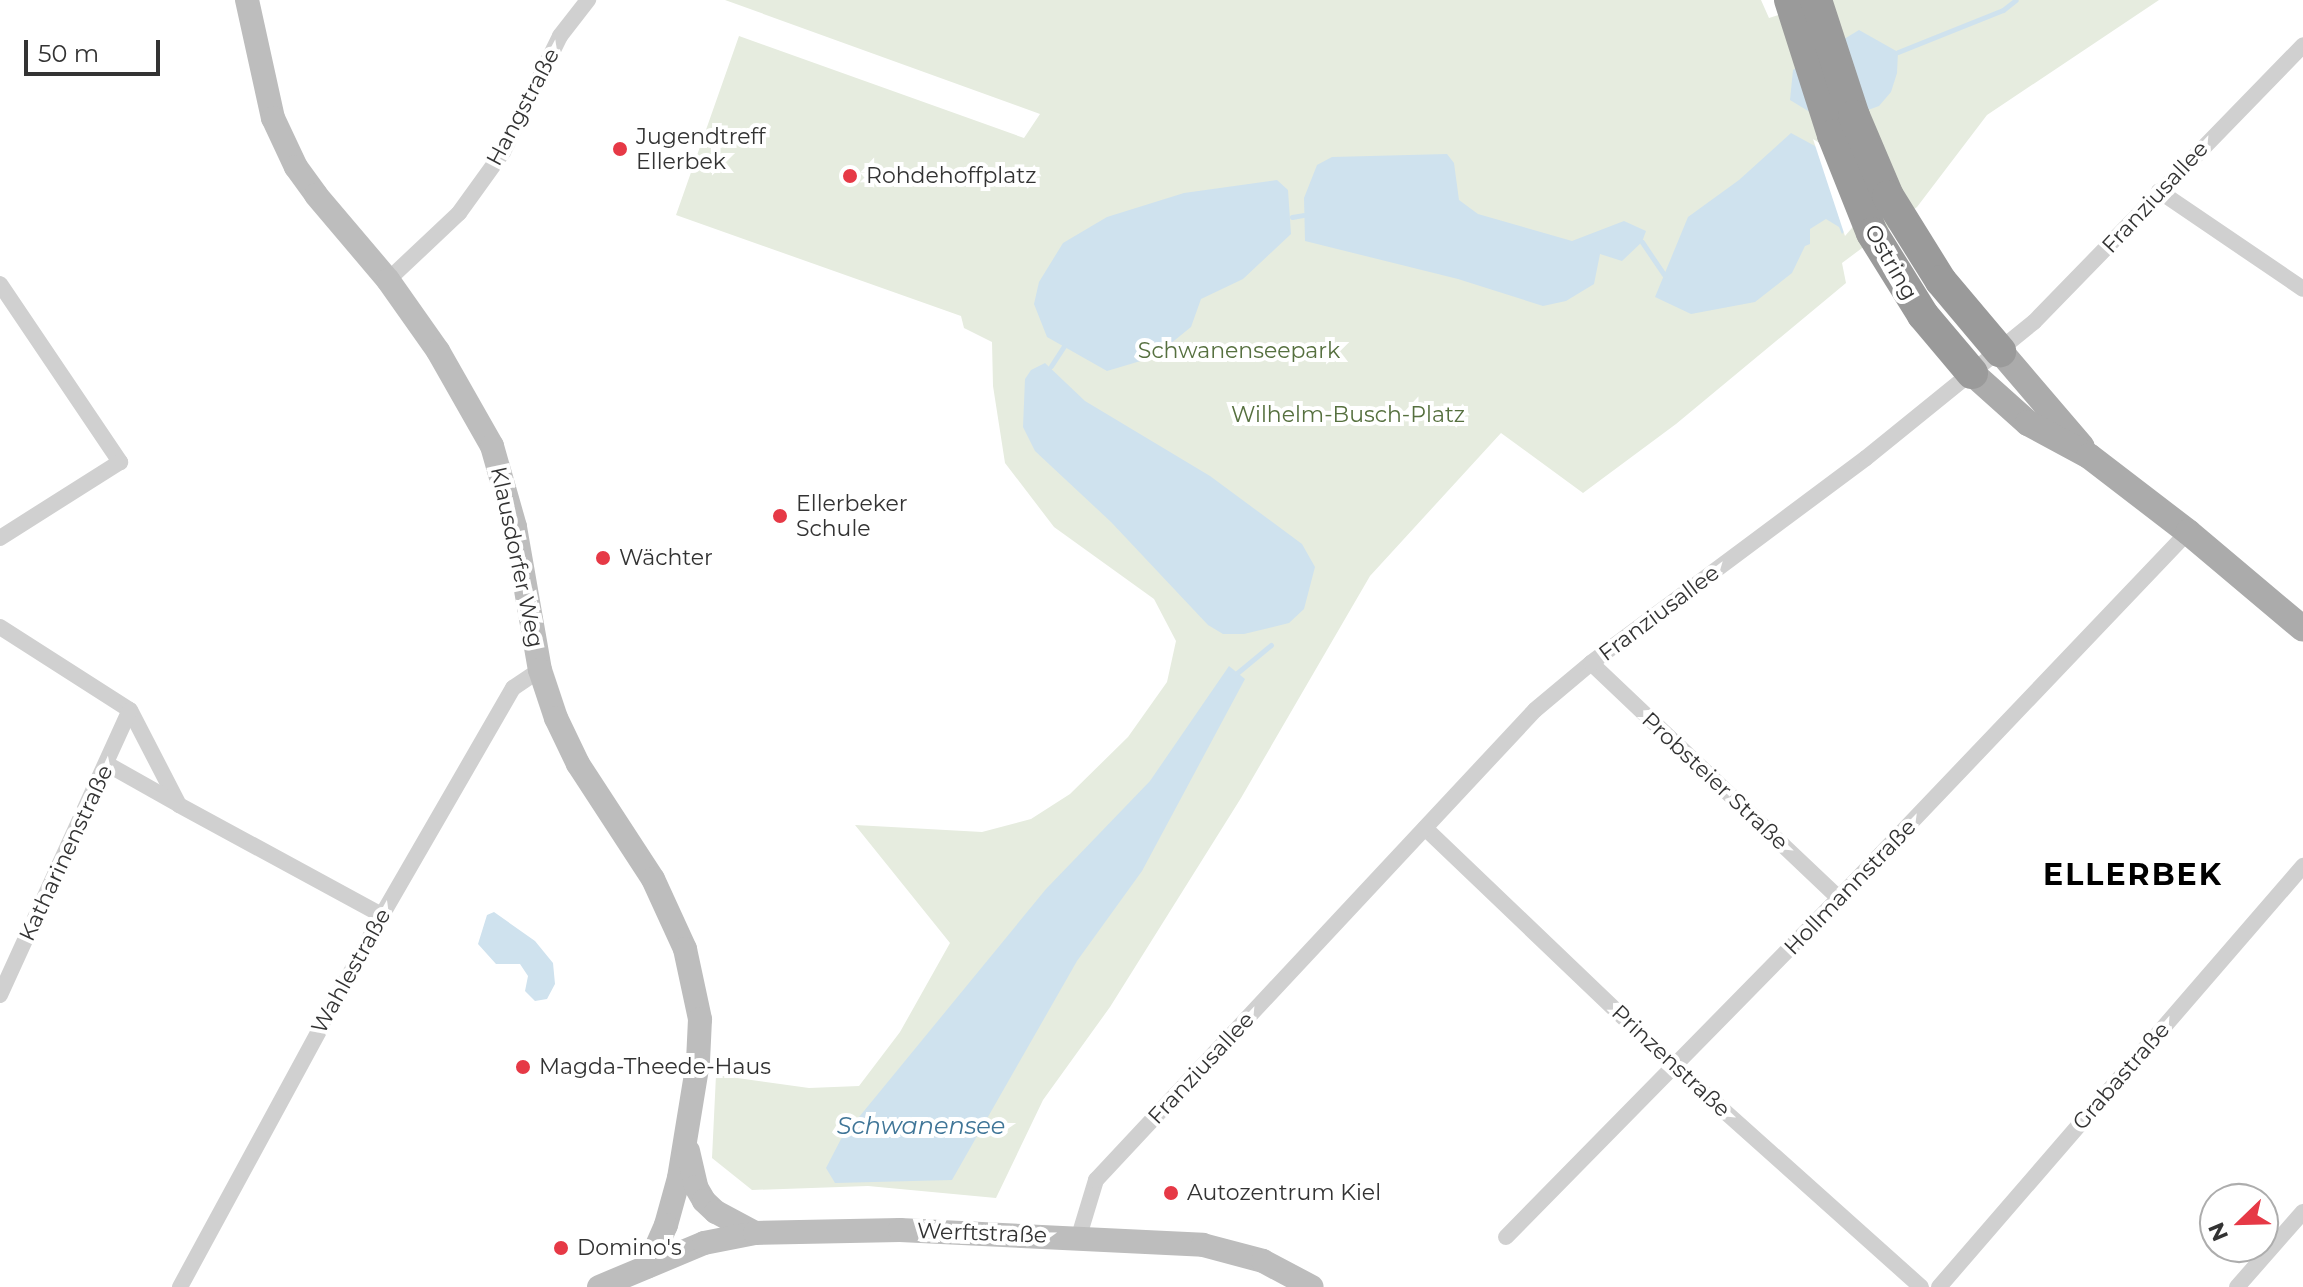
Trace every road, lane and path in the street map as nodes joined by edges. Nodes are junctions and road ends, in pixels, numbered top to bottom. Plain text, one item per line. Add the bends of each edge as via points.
1 (247, 0) edge
2 (588, 0) edge
3 (1799, 2) edge
4 (2303, 45) edge
5 (2159, 191) junction
6 (388, 280) junction
7 (0, 284) edge
8 (2303, 289) edge
9 (2000, 351) junction
10 (1972, 373) junction
11 (2089, 456) junction
12 (2188, 532) junction
13 (0, 538) edge
14 (0, 627) edge
15 (2303, 629) edge
16 (1591, 663) junction
17 (540, 670) junction
18 (130, 710) junction
19 (107, 764) junction
20 (179, 805) junction
21 (1425, 828) junction
22 (2303, 866) edge
23 (1839, 898) junction
24 (382, 915) junction
25 (0, 995) edge
26 (1675, 1067) junction
27 (687, 1146) junction
28 (2303, 1212) edge
29 (755, 1233) junction
30 (1079, 1236) junction
31 (1506, 1237) dead end
32 (645, 1276) edge
33 (180, 1287) edge
34 (584, 1287) edge
35 (599, 1287) edge
36 (1312, 1287) edge
37 (1921, 1287) edge
38 (1939, 1287) edge
39 (2237, 1287) edge

1 - 6 street, Klausdorfer Weg via 267,98 291,157
2 - 6 street, Hangstraße via 560,36 503,152 459,213
3 - 9 highway, Ostring via 1881,182 1917,246
3 - 10 highway, Ostring via 1846,171 1888,264 1943,342
4 - 5 street, Franziusallee
5 - 8 street
5 - 9 street, Franziusallee via 2076,282
6 - 17 street, Klausdorfer Weg via 438,351 492,446 515,527
7 - 13 street via 120,462
9 - 10 street, Franziusallee
9 - 11 main road, Ostring
10 - 11 main road, Ostring via 2028,423
10 - 16 street, Franziusallee
11 - 12 main road, Ostring
12 - 15 main road, Ostring
12 - 23 street, Hollmannstraße
14 - 18 street
16 - 21 street, Franziusallee via 1535,710
16 - 23 street, Probsteier Straße
17 - 24 street, Wahlestraße via 513,688
17 - 27 street, Klausdorfer Weg via 578,764 653,879 685,949 700,1019
18 - 19 street, Katharinenstraße
18 - 20 street
19 - 20 street
19 - 25 street, Katharinenstraße
20 - 24 street
21 - 26 street, Prinzenstraße
21 - 30 street, Franziusallee via 1096,1180
22 - 38 street, Grabastraße
23 - 26 street, Hollmannstraße
24 - 33 street, Wahlestraße
26 - 31 street, Hollmannstraße
26 - 37 street, Prinzenstraße
27 - 29 street, Klausdorfer Weg via 704,1201
27 - 32 street, Klausdorfer Weg via 666,1225
28 - 39 street
29 - 30 street, Werftstraße via 931,1230
29 - 32 street, Werftstraße via 704,1243
30 - 36 street, Werftstraße via 1232,1251
32 - 34 street, Werftstraße
32 - 35 street, Werftstraße

